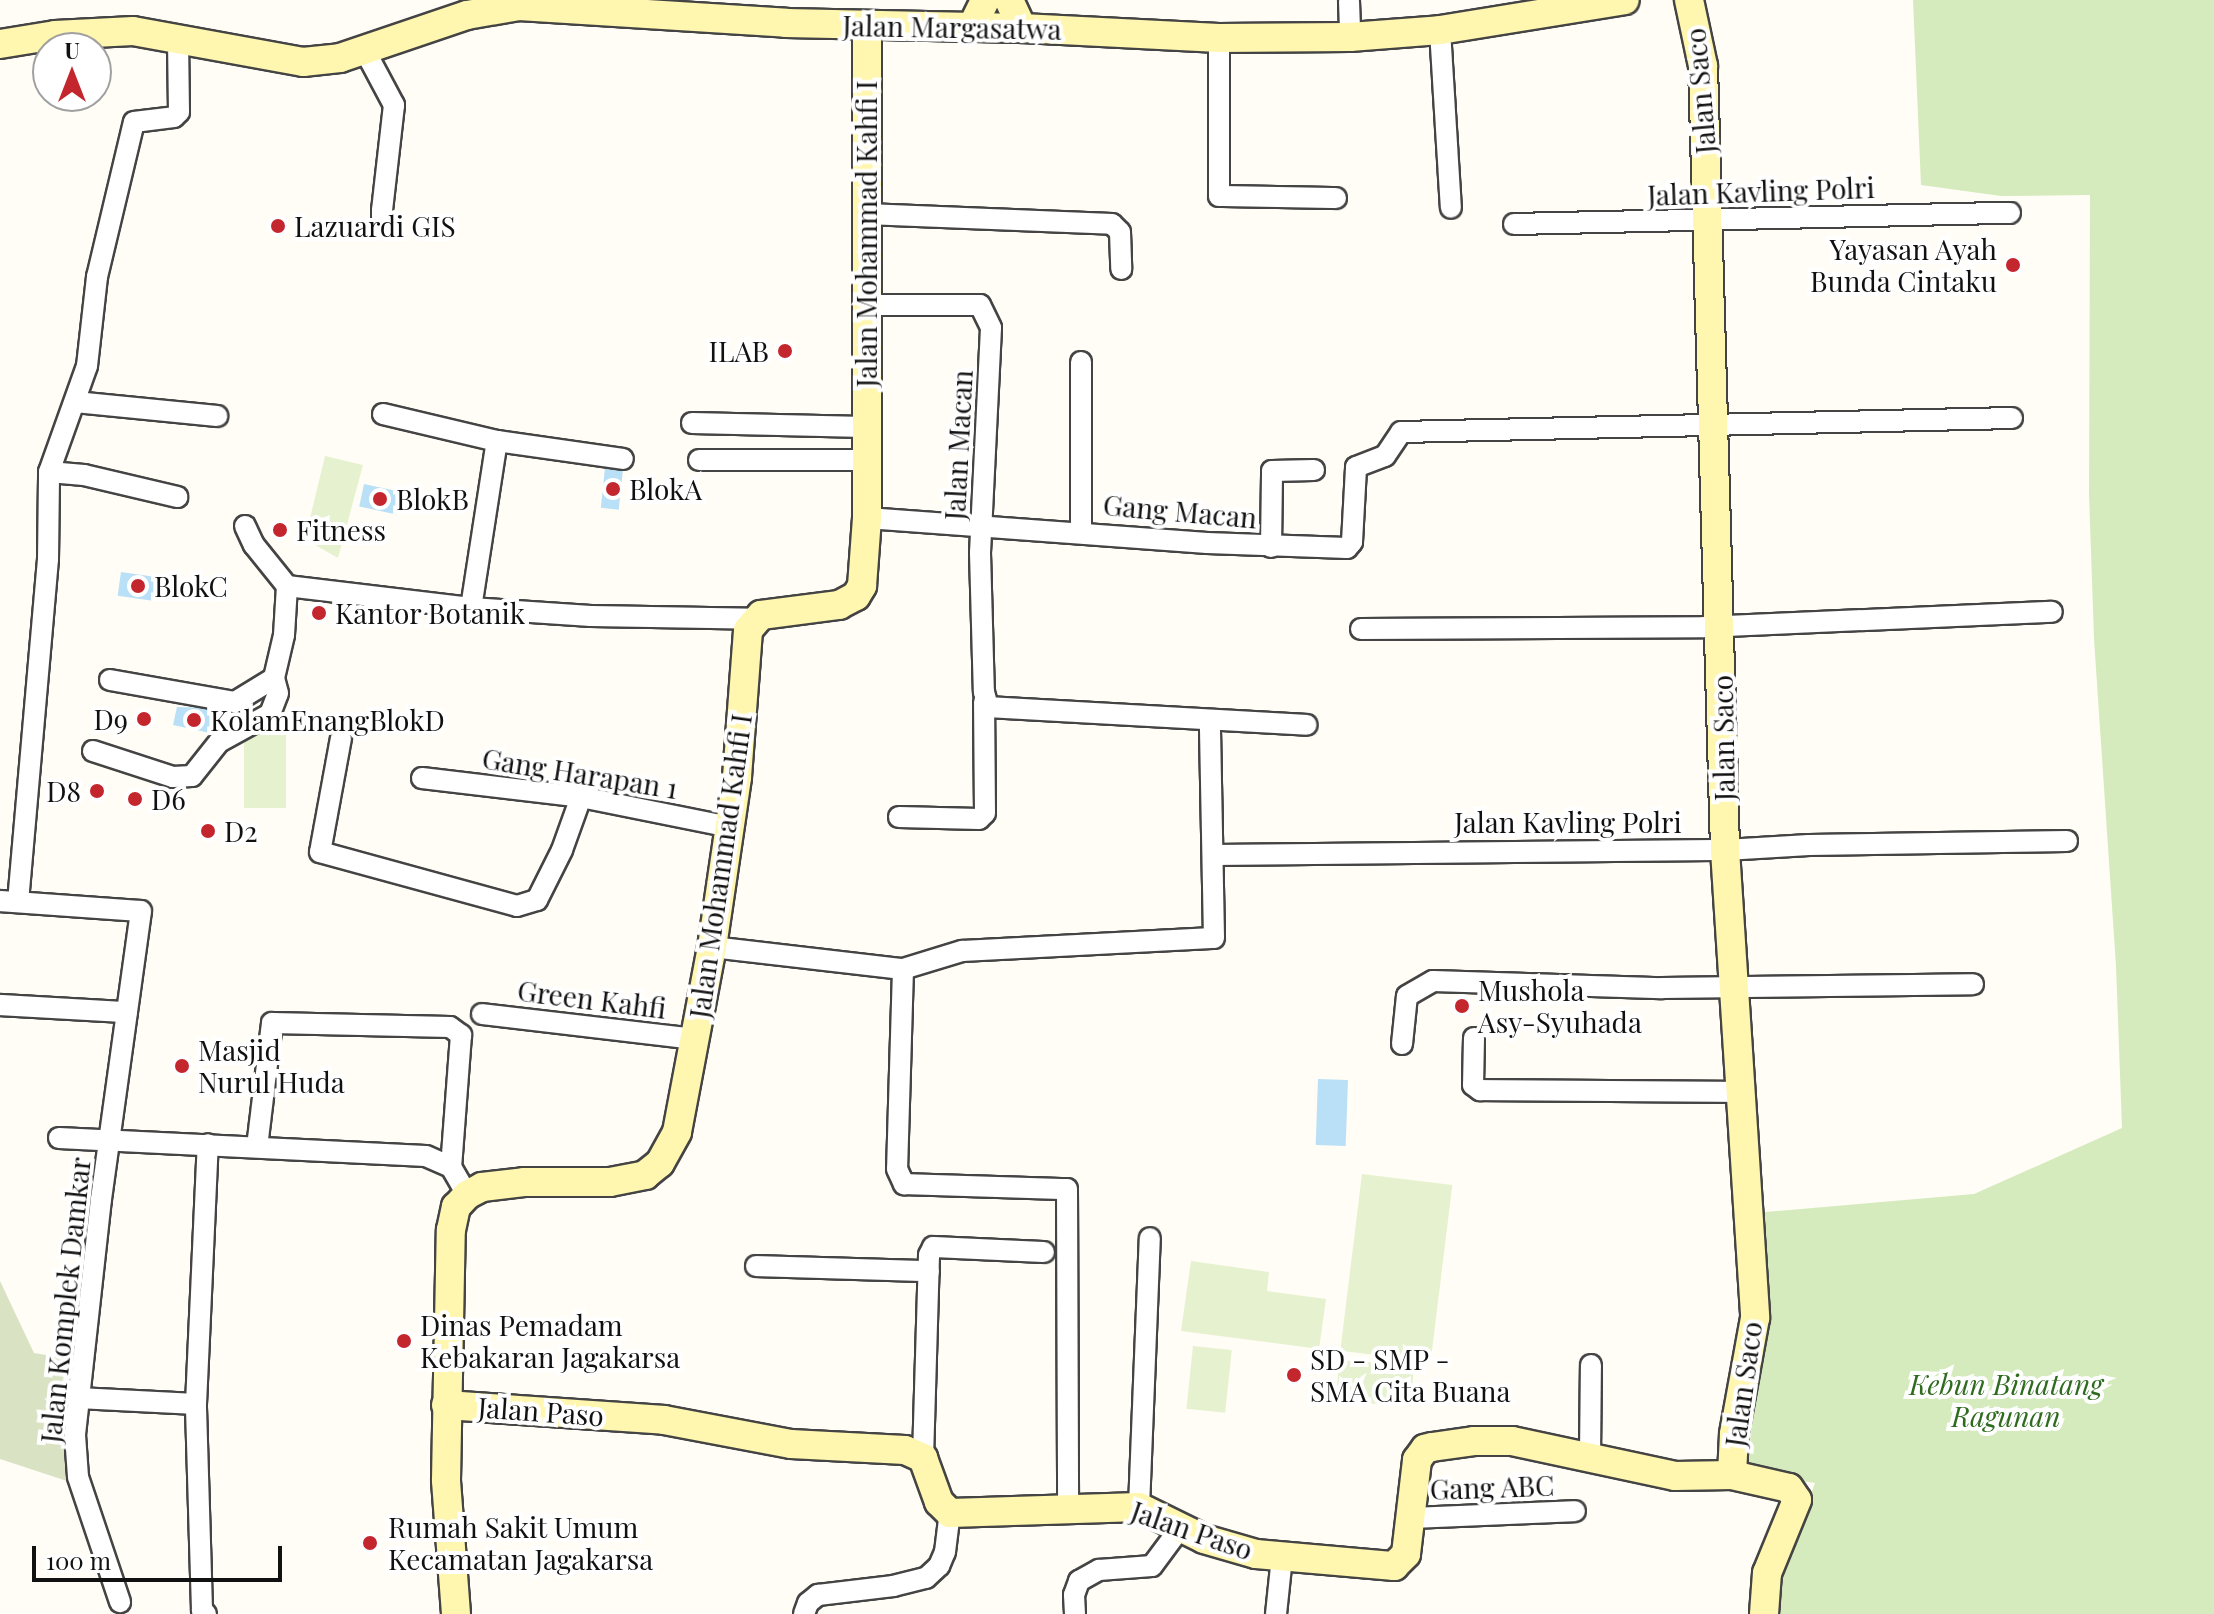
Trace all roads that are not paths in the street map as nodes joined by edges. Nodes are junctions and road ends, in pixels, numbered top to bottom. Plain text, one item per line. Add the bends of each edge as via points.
1 (985, 0) edge
2 (1009, 0) edge
3 (1625, 0) edge
4 (1689, 0) edge
5 (1349, 1) edge
6 (663, 8) edge
7 (867, 25) junction
8 (972, 27) junction
9 (1022, 28) junction
10 (1440, 30) junction
11 (1350, 37) junction
12 (178, 38) junction
13 (1219, 38) junction
14 (0, 44) edge
15 (363, 47) junction
16 (1336, 198) dead end
17 (1451, 208) dead end
18 (2010, 213) dead end
19 (866, 214) junction
20 (1708, 221) junction
21 (389, 224) dead end
22 (1514, 224) dead end
23 (1121, 269) dead end
24 (868, 305) junction
25 (1081, 362) dead end
26 (75, 402) junction
27 (383, 414) dead end
28 (217, 416) dead end
29 (2012, 418) dead end
30 (692, 423) dead end
31 (1712, 425) junction
32 (865, 427) junction
33 (497, 441) junction
34 (623, 459) dead end
35 (699, 460) dead end
36 (866, 460) junction
37 (1314, 470) dead end
38 (49, 472) junction
39 (177, 497) dead end
40 (867, 518) junction
41 (245, 526) dead end
42 (982, 526) junction
43 (1081, 531) junction
44 (1271, 547) junction
45 (287, 586) junction
46 (471, 608) junction
47 (2052, 612) dead end
48 (755, 619) junction
49 (1720, 627) junction
50 (1361, 629) dead end
51 (274, 678) junction
52 (110, 680) dead end
53 (984, 702) junction
54 (1210, 720) junction
55 (1306, 725) dead end
56 (341, 738) dead end
57 (93, 751) dead end
58 (422, 778) dead end
59 (581, 797) junction
60 (899, 817) dead end
61 (730, 827) junction
62 (2067, 841) dead end
63 (1725, 850) junction
64 (1214, 855) junction
65 (9, 902) edge
66 (712, 947) junction
67 (903, 969) junction
68 (1973, 984) dead end
69 (1732, 987) junction
70 (0, 1005) edge
71 (127, 1012) junction
72 (482, 1014) dead end
73 (1474, 1038) dead end
74 (696, 1039) junction
75 (1402, 1044) dead end
76 (1740, 1092) junction
77 (59, 1138) dead end
78 (110, 1141) junction
79 (208, 1144) junction
80 (257, 1147) junction
81 (451, 1167) junction
82 (467, 1195) junction
83 (1150, 1238) dead end
84 (1044, 1252) dead end
85 (756, 1266) dead end
86 (929, 1271) junction
87 (1591, 1365) dead end
88 (78, 1398) junction
89 (196, 1404) junction
90 (446, 1405) junction
91 (1590, 1455) junction
92 (923, 1458) junction
93 (1732, 1475) junction
94 (1068, 1507) junction
95 (1139, 1507) junction
96 (1575, 1511) dead end
97 (950, 1513) junction
98 (1410, 1518) junction
99 (1181, 1527) junction
100 (1282, 1557) junction
101 (120, 1602) dead end
102 (206, 1614) edge
103 (456, 1614) edge
104 (804, 1614) edge
105 (1075, 1614) edge
106 (1276, 1614) edge
107 (1764, 1614) edge

1 - 8 main road
2 - 9 main road
3 - 10 main road, Jalan Margasatwa
4 - 20 main road, Jalan Saco via 1703,66
5 - 11 street
6 - 7 main road, Jalan Margasatwa
6 - 15 main road, Jalan Margasatwa via 519,6 467,15
7 - 8 main road, Jalan Margasatwa
7 - 19 main road, Jalan Mohammad Kahfi I
8 - 9 main road, Jalan Margasatwa
9 - 13 main road, Jalan Margasatwa
10 - 11 main road, Jalan Margasatwa
10 - 17 street
11 - 13 main road, Jalan Margasatwa
12 - 14 main road, Jalan Margasatwa via 133,31
12 - 15 main road, Jalan Margasatwa via 303,62 340,58
12 - 26 street via 179,112 134,122 97,277 87,366
13 - 16 street via 1219,196
15 - 21 street via 394,105 382,210
18 - 20 street, Jalan Kavling Polri
19 - 23 street via 1112,224 1120,232
19 - 24 main road, Jalan Mohammad Kahfi I
20 - 22 street, Jalan Kavling Polri
20 - 31 main road, Jalan Saco
24 - 32 main road, Jalan Mohammad Kahfi I
24 - 42 street, Jalan Macan via 980,305 991,328
25 - 43 street
26 - 28 street
26 - 38 street
27 - 33 street
29 - 31 street
30 - 32 street
31 - 44 street, Gang Macan via 1401,432 1385,456 1356,467 1352,542 1347,548
31 - 49 main road, Jalan Saco
32 - 36 main road, Jalan Mohammad Kahfi I
33 - 34 street
33 - 46 street
35 - 36 street
36 - 40 main road, Jalan Mohammad Kahfi I
37 - 44 street via 1272,471
38 - 39 street
38 - 65 street via 48,559
40 - 42 street, Gang Macan
40 - 48 main road, Jalan Mohammad Kahfi I via 865,574 856,596 839,605 770,612
41 - 45 street
42 - 43 street, Gang Macan
42 - 53 street, Jalan Macan
43 - 44 street, Gang Macan
45 - 46 street
45 - 51 street
46 - 48 street
47 - 49 street
48 - 61 main road, Jalan Mohammad Kahfi I via 748,630
49 - 50 street
49 - 63 main road, Jalan Saco
51 - 52 street via 235,702
51 - 57 street via 278,693 270,714 219,742 192,776 173,777
53 - 54 street via 994,709
53 - 60 street, Jalan Macan via 985,813 979,819
54 - 55 street
54 - 64 street
56 - 59 street via 320,852 517,906 537,900
58 - 59 street, Gang Harapan 1
59 - 61 street, Gang Harapan 1
61 - 66 main road, Jalan Mohammad Kahfi I
62 - 63 street, Jalan Kavling Polri
63 - 64 street, Jalan Kavling Polri
63 - 69 main road, Jalan Saco
64 - 67 street via 1214,938 962,951
65 - 71 street, Jalan Komplek Damkar via 141,911
66 - 67 street
66 - 74 main road, Jalan Mohammad Kahfi I
67 - 94 street via 897,1169 904,1184 1067,1189
68 - 69 street
69 - 75 street via 1433,981 1407,996
69 - 76 main road, Jalan Saco
70 - 71 street
71 - 78 street, Jalan Komplek Damkar
72 - 74 street, Green Kahfi
73 - 76 street via 1473,1085 1480,1090
74 - 82 main road, Jalan Mohammad Kahfi I via 677,1132 660,1163 645,1175 610,1182 524,1182 482,1187
76 - 93 main road, Jalan Saco via 1755,1318
77 - 78 street
78 - 79 street, Jalan Komplek Damkar
78 - 88 street, Jalan Komplek Damkar
79 - 80 street, Jalan Komplek Damkar
79 - 89 street
80 - 81 street, Jalan Komplek Damkar via 426,1156
80 - 81 street via 272,1023 450,1027 461,1035
81 - 82 street
82 - 90 main road via 456,1207 451,1230
83 - 95 street
84 - 86 street via 933,1247
85 - 86 street
86 - 92 street
87 - 91 street
88 - 89 street
88 - 101 street, Jalan Komplek Damkar via 78,1477
89 - 102 street
90 - 92 main road, Jalan Paso via 664,1420 791,1444 897,1449
90 - 103 main road
91 - 93 main road, Jalan Paso via 1675,1476
91 - 98 main road, Jalan Paso via 1493,1440 1425,1449 1417,1460
92 - 97 main road via 939,1502
93 - 107 main road, Jalan Paso via 1795,1493 1795,1508 1767,1573
94 - 95 main road, Jalan Paso
94 - 97 main road, Jalan Paso
95 - 99 main road, Jalan Paso
96 - 98 street, Gang ABC
97 - 104 street via 945,1552 926,1578 818,1595
98 - 100 main road, Jalan Paso via 1406,1554 1394,1566
99 - 100 main road, Jalan Paso via 1228,1548
99 - 105 street via 1152,1566 1099,1570 1079,1581
100 - 106 street

